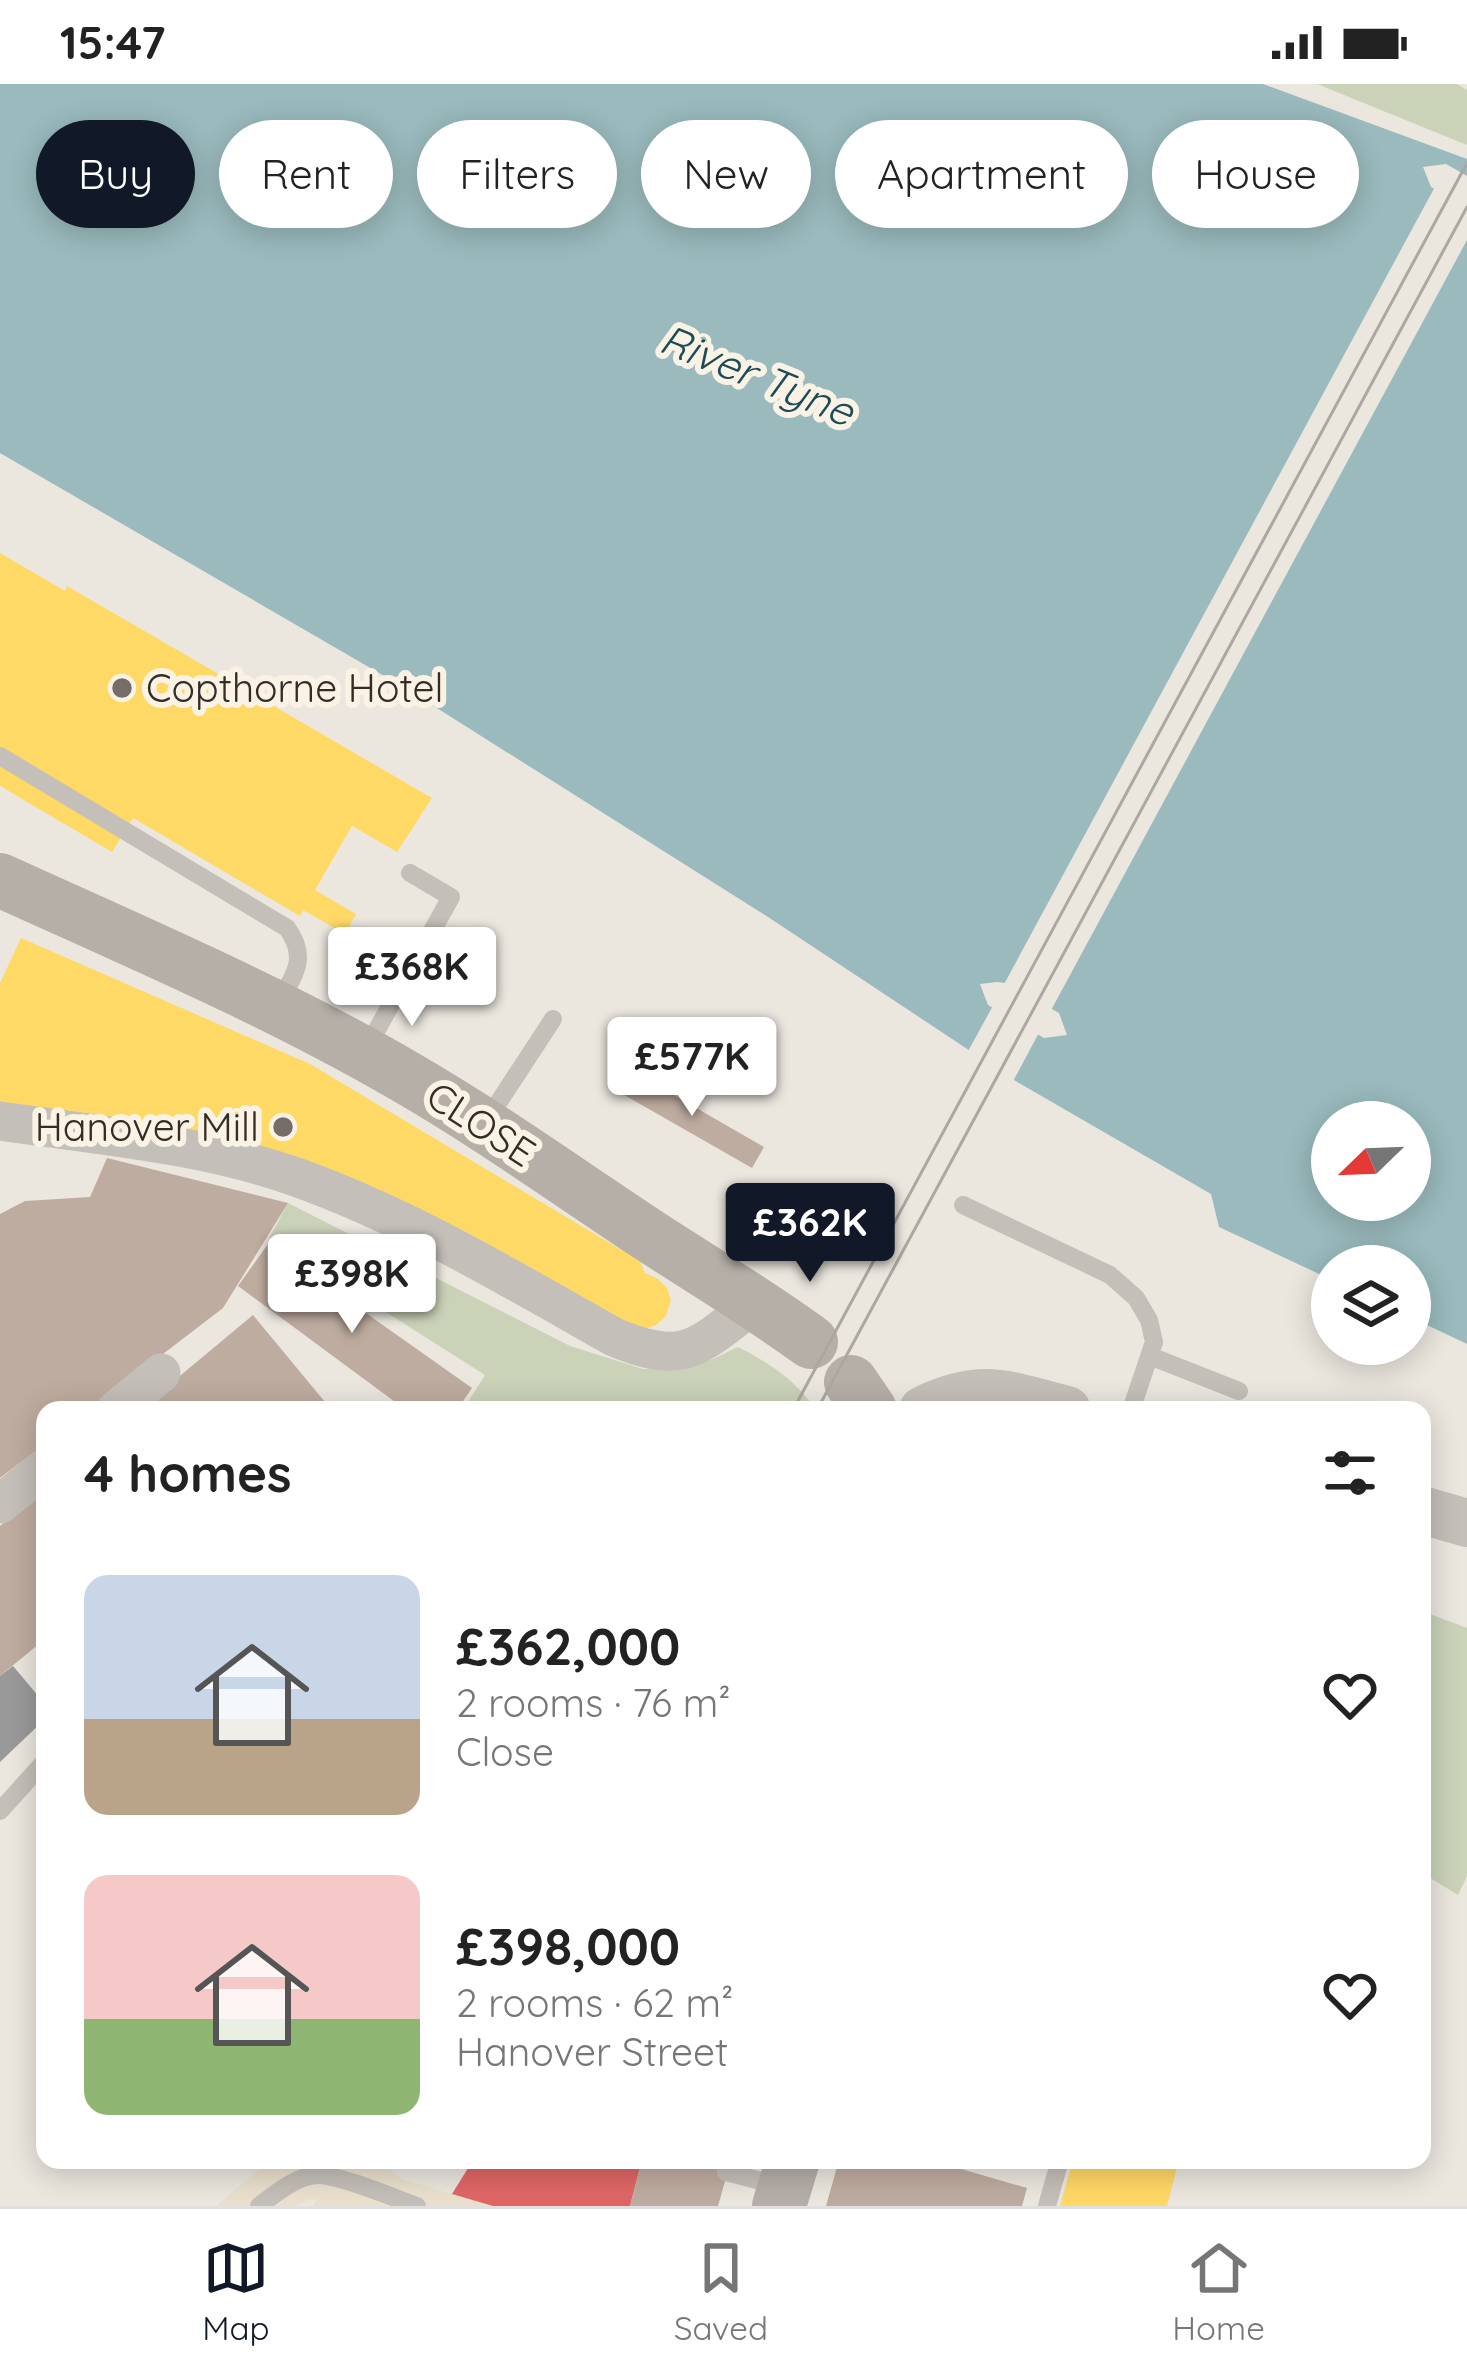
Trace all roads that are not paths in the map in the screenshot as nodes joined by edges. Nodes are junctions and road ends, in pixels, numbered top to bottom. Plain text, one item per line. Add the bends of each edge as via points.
1 (0, 756) edge
2 (410, 873) dead end
3 (0, 880) edge
4 (275, 1009) junction
5 (554, 1018) dead end
6 (363, 1054) junction
7 (0, 1121) edge
8 (484, 1124) junction
9 (963, 1205) dead end
10 (757, 1302) junction
11 (811, 1342) dead end
12 (1150, 1356) junction
13 (160, 1373) dead end
14 (1239, 1391) dead end
15 (127, 1401) edge
16 (946, 1401) edge
17 (1032, 1401) edge
18 (1134, 1401) edge
19 (36, 1475) edge
20 (0, 1504) edge
21 (1431, 1513) edge
22 (1467, 1523) edge
23 (36, 1771) edge
24 (0, 1811) edge
25 (1057, 2169) edge
26 (726, 2172) dead end
27 (786, 2184) edge
28 (259, 2206) edge
29 (417, 2206) edge
30 (1047, 2206) edge

1 - 4 lane via 286,928 298,942 298,969
2 - 6 lane via 451,897
3 - 4 main road, CLOSE
4 - 6 main road, CLOSE
5 - 8 lane
6 - 8 main road, CLOSE
7 - 10 street via 192,1150 293,1176 397,1219 646,1351 670,1354 701,1344
8 - 10 main road, CLOSE
9 - 12 lane via 1110,1275 1149,1320
10 - 11 main road, CLOSE
12 - 14 lane
12 - 18 lane
13 - 15 street
16 - 17 street via 969,1392
19 - 20 street
21 - 22 street
23 - 24 lane
25 - 30 lane
26 - 27 lane
28 - 29 lane via 316,2175

